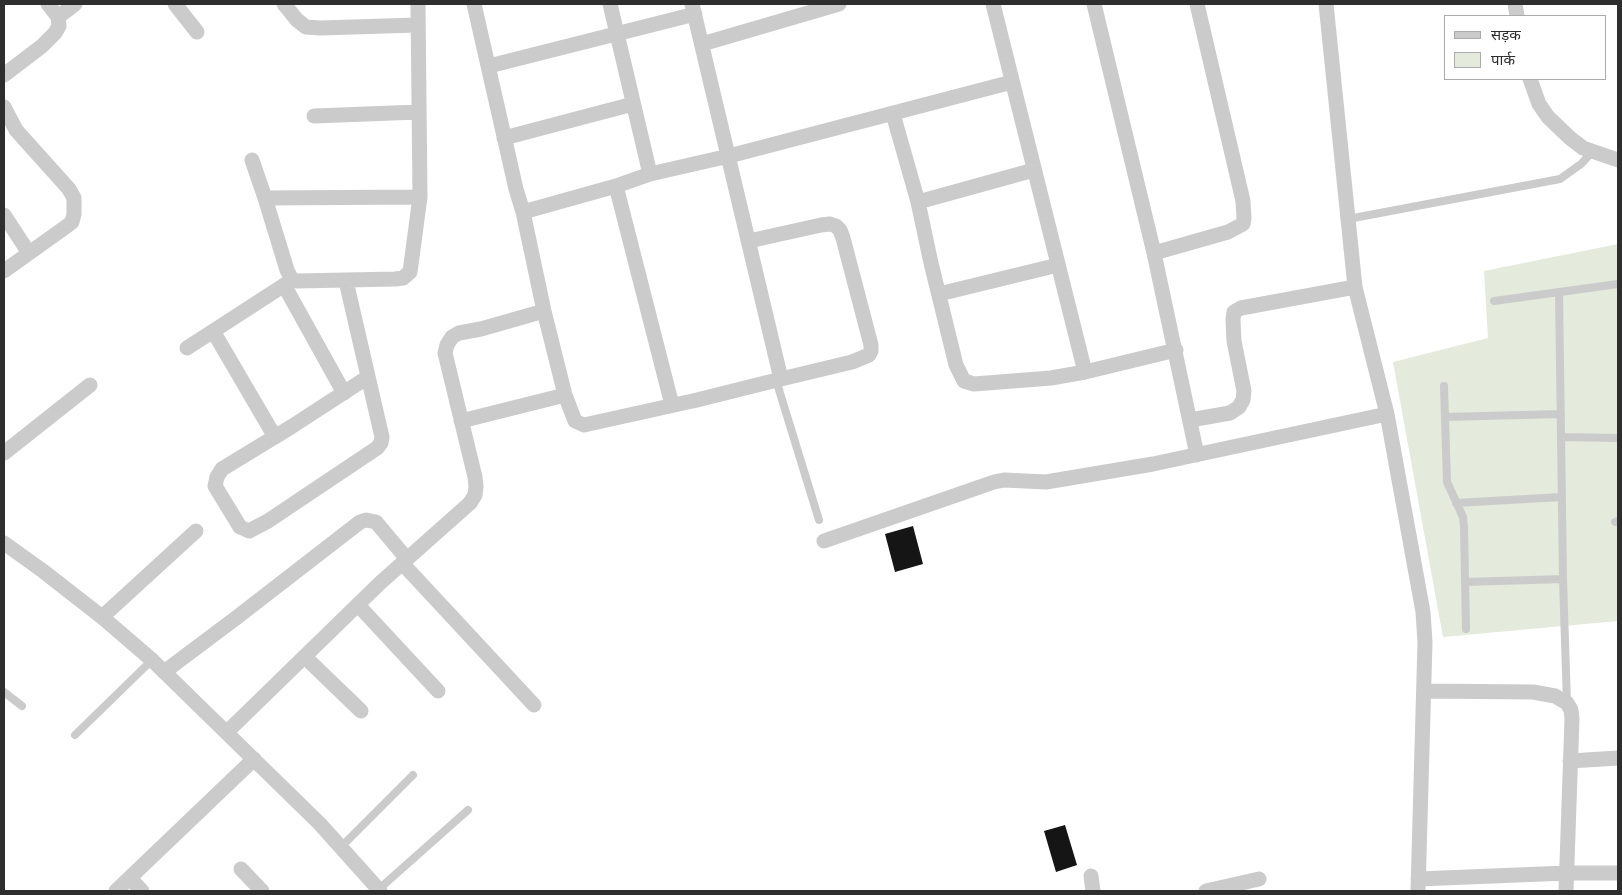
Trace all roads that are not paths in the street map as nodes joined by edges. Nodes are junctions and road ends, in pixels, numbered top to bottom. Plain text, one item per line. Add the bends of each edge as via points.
1 (48, 4) edge
2 (75, 4) edge
3 (175, 4) edge
4 (284, 4) edge
5 (418, 4) edge
6 (474, 4) edge
7 (610, 4) edge
8 (838, 4) edge
9 (993, 4) edge
10 (1094, 4) edge
11 (1197, 4) edge
12 (1326, 4) edge
13 (693, 9) edge
14 (58, 17) junction
15 (418, 25) junction
16 (197, 32) dead end
17 (617, 34) junction
18 (702, 44) junction
19 (489, 66) junction
20 (4, 75) edge
21 (1530, 80) edge
22 (1012, 82) junction
23 (633, 104) junction
24 (4, 107) edge
25 (419, 112) junction
26 (893, 114) junction
27 (314, 116) dead end
28 (10, 135) edge
29 (504, 138) junction
30 (1592, 152) junction
31 (729, 156) junction
32 (252, 160) dead end
33 (1618, 160) edge
34 (1034, 170) junction
35 (650, 174) junction
36 (616, 186) junction
37 (420, 197) junction
38 (265, 198) junction
39 (918, 202) junction
40 (523, 212) junction
41 (4, 216) edge
42 (1348, 220) junction
43 (749, 241) junction
44 (1154, 252) junction
45 (29, 253) junction
46 (1058, 265) junction
47 (4, 271) edge
48 (346, 280) junction
49 (288, 282) junction
50 (1618, 284) edge
51 (1355, 287) junction
52 (1559, 292) junction
53 (938, 294) junction
54 (1494, 301) dead end
55 (544, 311) junction
56 (213, 331) junction
57 (187, 348) dead end
58 (1176, 350) junction
59 (1085, 372) junction
60 (368, 377) junction
61 (778, 380) junction
62 (90, 385) dead end
63 (1444, 386) dead end
64 (344, 392) junction
65 (565, 395) junction
66 (672, 405) junction
67 (1387, 414) junction
68 (1561, 414) junction
69 (1445, 417) junction
70 (1190, 420) junction
71 (461, 421) junction
72 (275, 437) junction
73 (1561, 437) junction
74 (1618, 438) edge
75 (4, 453) edge
76 (1197, 455) junction
77 (1562, 497) junction
78 (1456, 503) junction
79 (819, 520) dead end
80 (196, 531) dead end
81 (824, 541) dead end
82 (5, 547) edge
83 (404, 561) junction
84 (1563, 579) junction
85 (1465, 582) junction
86 (358, 604) junction
87 (102, 617) junction
88 (1466, 629) dead end
89 (305, 657) junction
90 (152, 660) junction
91 (164, 672) junction
92 (438, 691) dead end
93 (1424, 691) junction
94 (4, 692) edge
95 (1567, 702) junction
96 (534, 705) dead end
97 (22, 706) dead end
98 (362, 711) dead end
99 (227, 732) junction
100 (75, 735) dead end
101 (1618, 758) edge
102 (254, 759) junction
103 (1570, 761) junction
104 (413, 775) dead end
105 (468, 810) dead end
106 (341, 847) junction
107 (241, 869) dead end
108 (1567, 873) junction
109 (1618, 873) edge
110 (1091, 876) dead end
111 (130, 878) junction
112 (1259, 879) dead end
113 (1418, 885) edge
114 (379, 890) edge
115 (116, 891) edge
116 (142, 891) edge
117 (262, 891) edge
118 (1093, 891) edge
119 (1206, 891) edge
120 (1566, 891) edge

1 - 14 street
2 - 14 street
3 - 16 street
4 - 15 street via 306,26
5 - 15 street
6 - 19 street
7 - 17 street
8 - 18 street
9 - 22 street
10 - 44 street
11 - 44 street via 1243,201 1244,218 1242,224 1228,232
12 - 42 street
13 - 17 street
13 - 18 street
14 - 20 street via 56,33
15 - 25 street
17 - 19 street
17 - 23 street
18 - 31 street
19 - 29 street
21 - 30 street via 1539,104 1548,117 1575,143
22 - 26 street
22 - 34 street
23 - 29 street
23 - 35 street
24 - 28 street
25 - 27 street
25 - 37 street
26 - 31 street
26 - 39 street
28 - 45 street via 54,170 74,198 72,222
29 - 40 street
30 - 33 street
30 - 42 lane via 1560,179
31 - 35 street
31 - 43 street
32 - 38 street
34 - 39 street
34 - 46 street
35 - 36 street
36 - 40 street
36 - 66 street
37 - 38 street
37 - 48 street via 408,275 396,280
38 - 49 street
39 - 53 street
40 - 55 street
41 - 45 street
42 - 51 street
43 - 61 street
43 - 61 street via 821,225 836,226 843,238 870,345 869,355 862,358
44 - 58 street
45 - 47 street
46 - 53 street
46 - 59 street
48 - 49 street
48 - 60 street
49 - 56 street
49 - 64 street
50 - 52 lane
51 - 67 street
51 - 70 street via 1240,308 1234,312 1234,342 1243,400 1239,408 1230,413
52 - 54 lane
52 - 68 lane
53 - 59 street via 956,365 964,381 974,384 1018,381
55 - 65 street
55 - 71 street via 452,337 445,353
56 - 57 street
56 - 72 street
58 - 59 street
58 - 70 street
60 - 64 street
60 - 72 street via 381,443 249,531 240,527 215,481 222,469
61 - 66 street
61 - 79 lane
62 - 75 street
63 - 69 lane
64 - 72 street
65 - 66 street via 575,421 584,425
65 - 71 street
67 - 76 street
67 - 93 street via 1423,612
68 - 69 lane
68 - 73 lane
69 - 78 lane via 1447,482
70 - 76 street
71 - 83 street via 475,477 476,495
73 - 74 lane
73 - 77 lane
76 - 81 street via 1046,482 994,482
77 - 78 lane
77 - 84 lane
78 - 85 lane via 1463,517
80 - 87 street
82 - 87 street
83 - 86 street
83 - 91 street via 376,522 360,522
83 - 96 street
84 - 85 lane
84 - 95 lane
85 - 88 lane
86 - 89 street
86 - 92 street
87 - 90 street
89 - 98 street
89 - 99 street
90 - 91 street
90 - 100 lane
91 - 99 street
93 - 95 street via 1533,692 1556,696
93 - 113 street
94 - 97 lane
95 - 103 street via 1572,719
99 - 102 street
101 - 103 street
102 - 106 street
102 - 111 street
103 - 108 street
104 - 106 lane
105 - 114 lane
106 - 114 street
107 - 117 street
108 - 109 street
108 - 113 street
108 - 120 street
110 - 118 street
111 - 115 street
111 - 116 street
112 - 119 street

